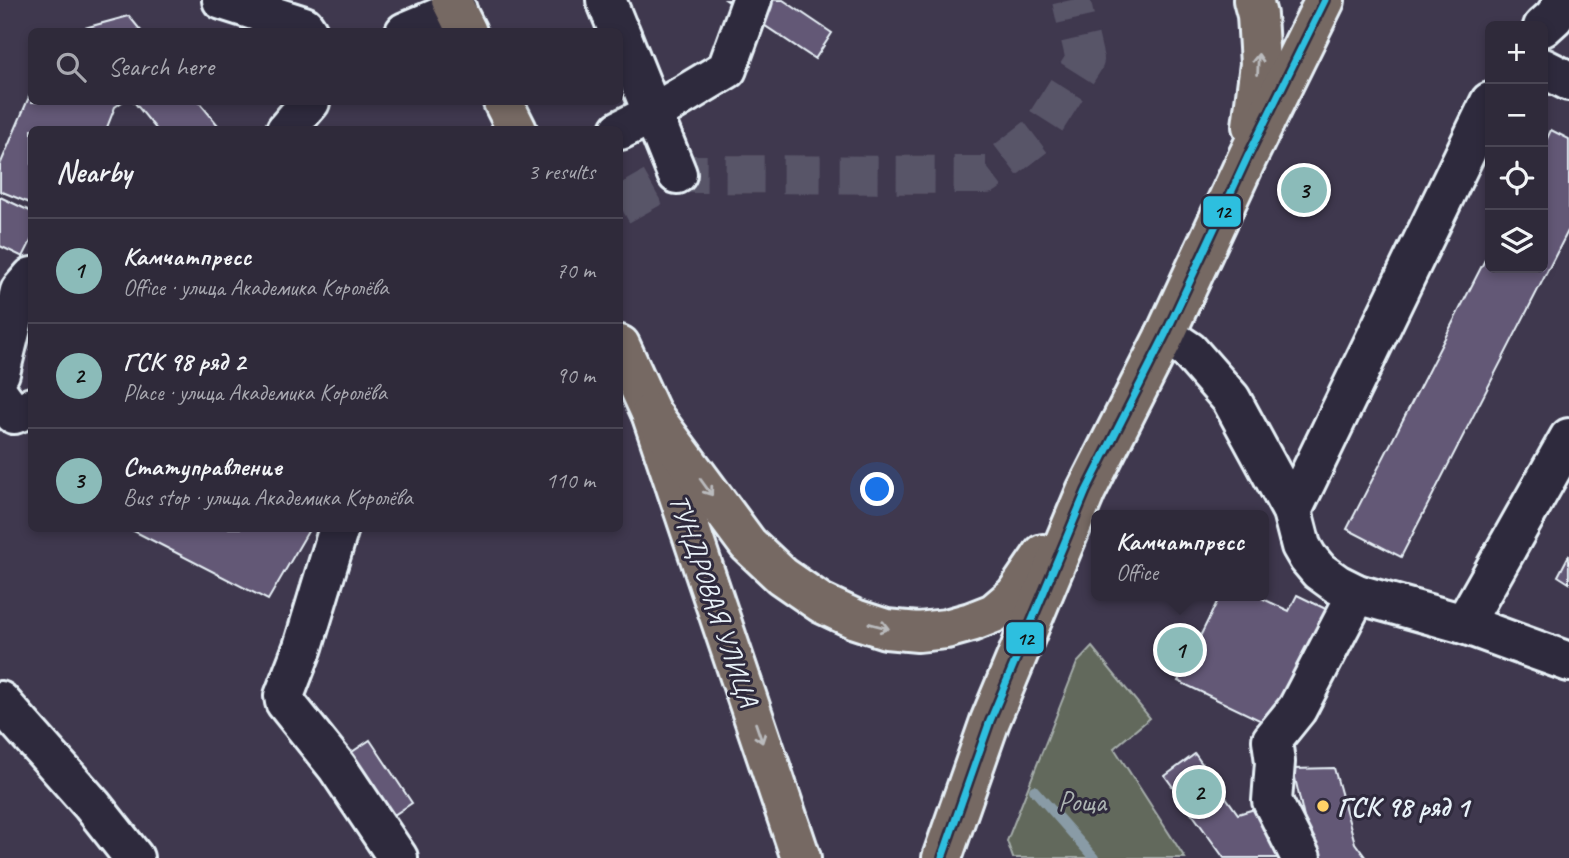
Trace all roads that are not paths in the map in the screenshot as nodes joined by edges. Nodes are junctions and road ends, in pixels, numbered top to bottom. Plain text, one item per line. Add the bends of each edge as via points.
1 (222, 0) edge
2 (606, 0) edge
3 (752, 0) edge
4 (1253, 0) edge
5 (1565, 0) edge
6 (1312, 8) edge
7 (458, 14) edge
8 (300, 19) edge
9 (1548, 22) edge
10 (417, 28) edge
11 (617, 28) edge
12 (623, 53) edge
13 (1548, 70) edge
14 (1569, 81) edge
15 (307, 105) edge
16 (504, 105) edge
17 (1485, 112) edge
18 (636, 122) edge
19 (289, 126) edge
20 (515, 126) edge
21 (1248, 156) junction
22 (677, 174) dead end
23 (17, 281) edge
24 (1165, 335) junction
25 (623, 351) edge
26 (0, 373) edge
27 (652, 412) junction
28 (1569, 438) edge
29 (1086, 491) junction
30 (1292, 511) junction
31 (338, 532) edge
32 (1357, 594) junction
33 (1464, 624) junction
34 (1569, 662) edge
35 (0, 701) edge
36 (134, 858) edge
37 (398, 858) edge
38 (801, 858) edge
39 (943, 858) edge
40 (1301, 858) edge

1 - 8 street
2 - 11 street
3 - 18 street via 727,69
21 -> 4 main road via 1260,64
5 - 9 street
6 - 21 main road
7 - 10 street
12 - 18 street
13 - 14 street
15 - 19 street
16 - 20 main road
17 - 30 street
18 - 22 street
21 - 24 main road
23 - 26 street
24 - 29 main road
24 - 30 street via 1189,351 1231,399
25 - 27 main road, ТУНДРОВАЯ УЛИЦА
27 -> 29 main road via 748,544 782,576 821,603 886,629 946,629 993,613 1015,595
27 -> 38 main road, ТУНДРОВАЯ УЛИЦА
28 - 33 street
29 - 39 main road via 990,721
30 - 32 street via 1308,558 1319,571
31 - 37 street via 285,702 337,767
32 - 33 street
32 - 40 street via 1297,709 1272,740 1272,801
33 - 34 street
35 - 36 street

